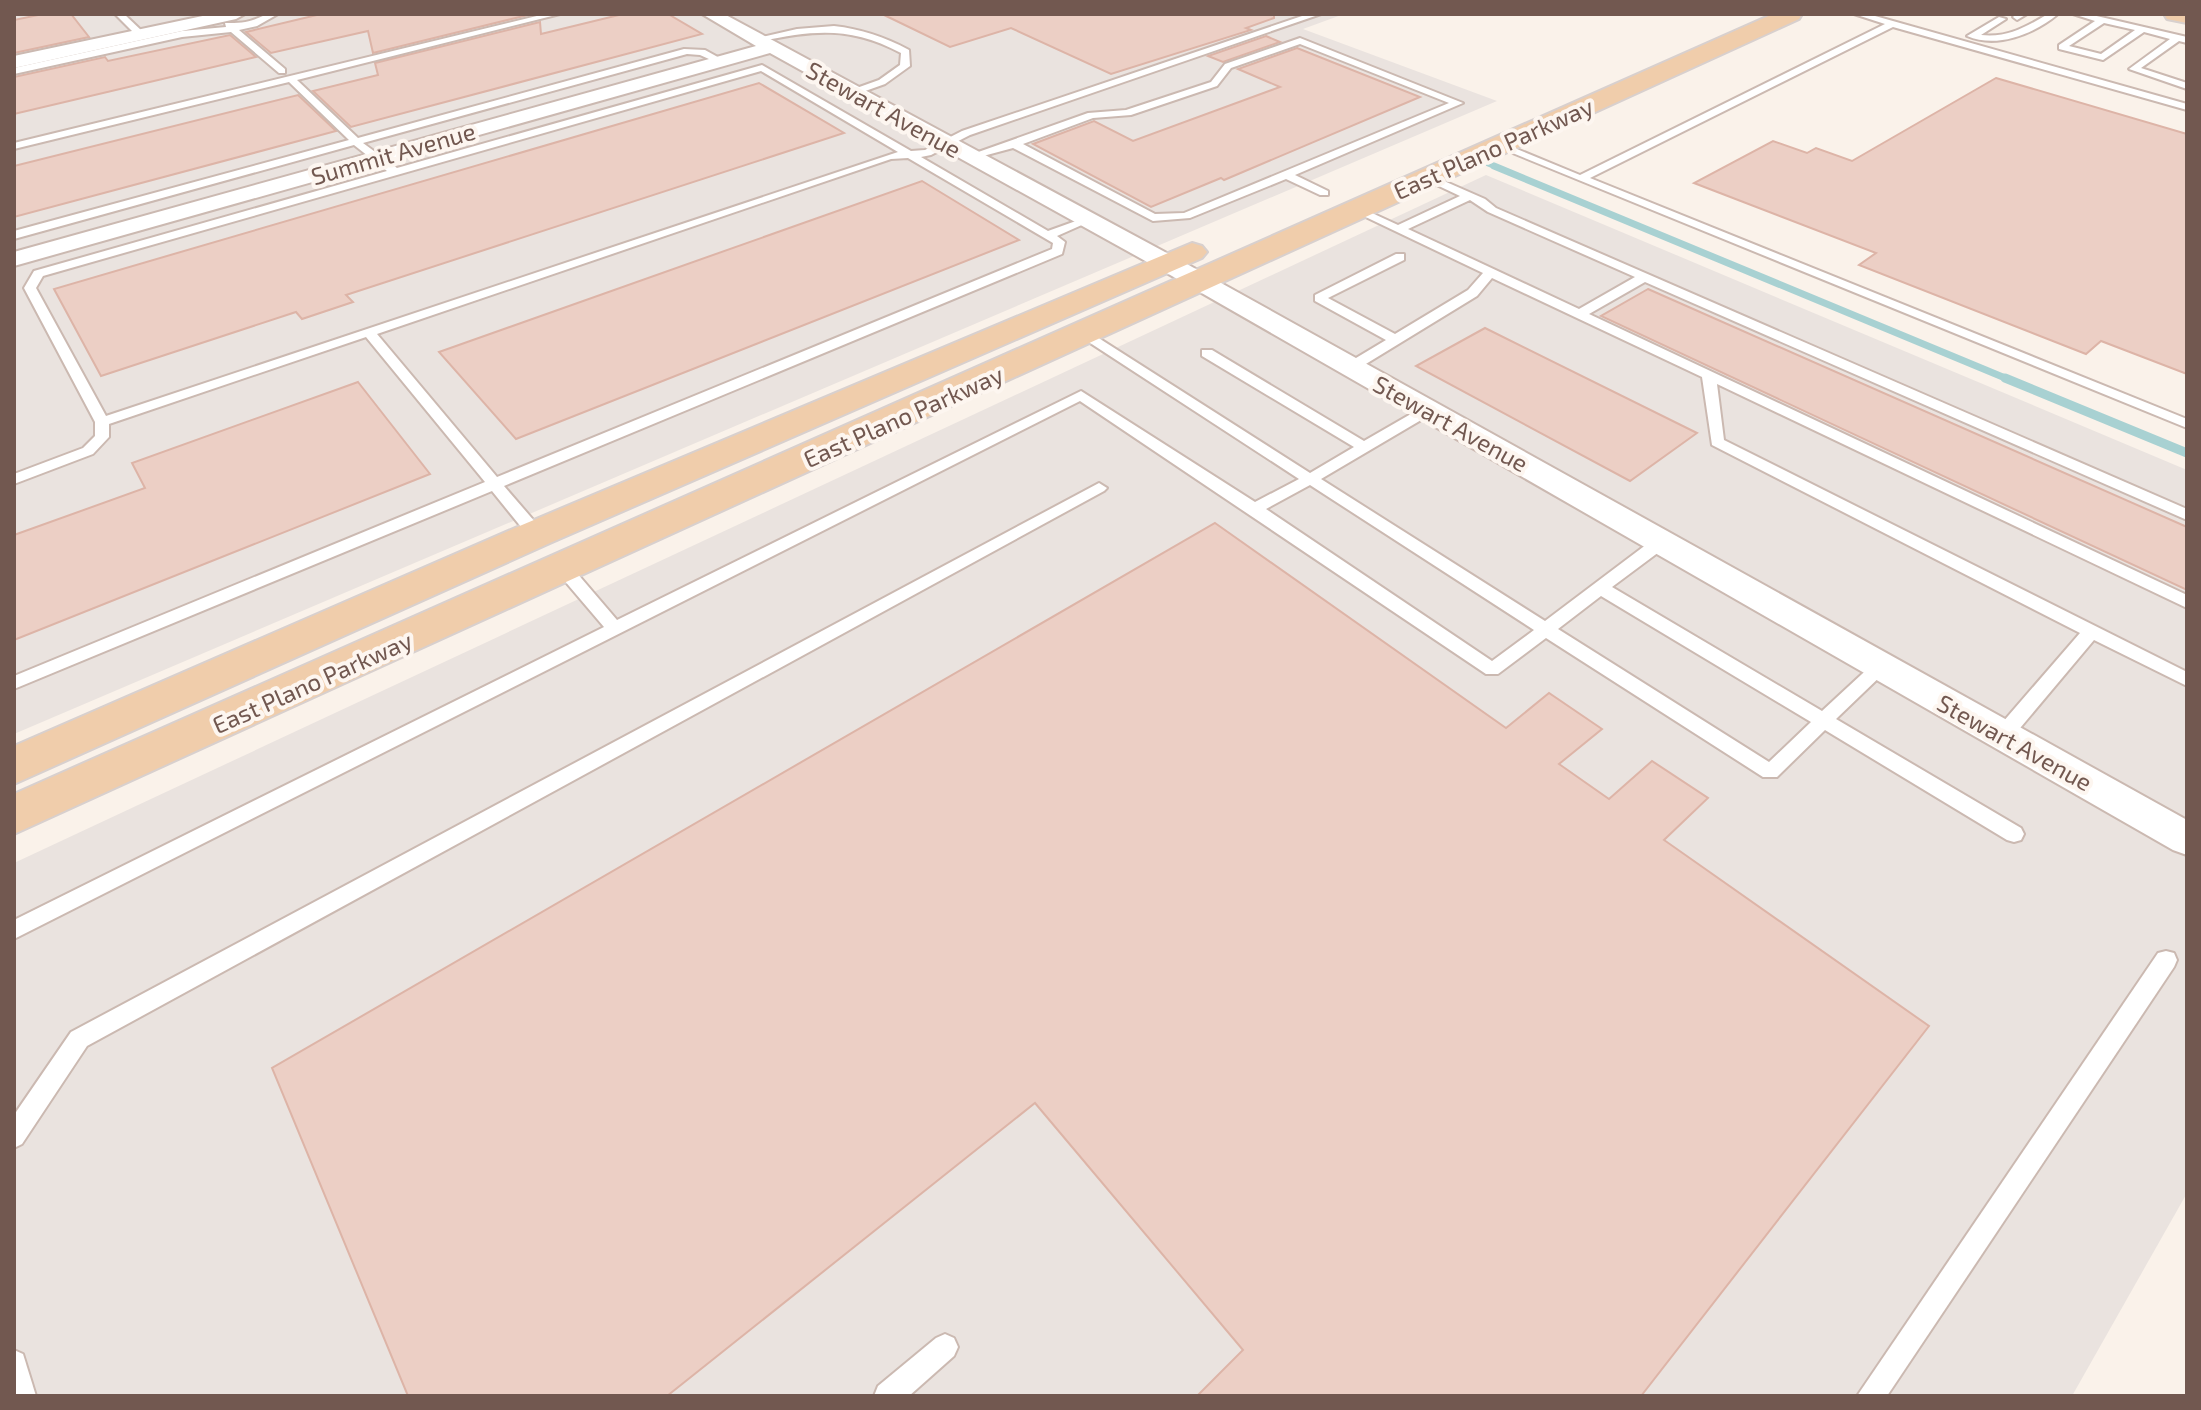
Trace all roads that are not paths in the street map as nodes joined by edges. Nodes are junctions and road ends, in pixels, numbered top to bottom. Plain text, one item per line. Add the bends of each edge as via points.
1 (119, 14) edge
2 (274, 14) edge
3 (518, 14) edge
4 (556, 14) edge
5 (711, 14) edge
6 (806, 14) edge
7 (1317, 14) edge
8 (1735, 14) edge
9 (1791, 14) edge
10 (1858, 14) edge
11 (2054, 14) edge
12 (2077, 14) edge
13 (1875, 16) edge
14 (2014, 17) edge
15 (1891, 19) edge
16 (229, 20) edge
17 (2102, 20) junction
18 (2173, 20) edge
19 (2143, 29) junction
20 (805, 30) junction
21 (141, 35) junction
22 (1976, 37) junction
23 (2182, 39) edge
24 (765, 43) junction
25 (720, 61) junction
26 (14, 62) edge
27 (2141, 62) junction
28 (14, 71) edge
29 (282, 71) junction
30 (2187, 78) edge
31 (291, 79) junction
32 (2187, 86) edge
33 (620, 89) junction
34 (1565, 89) dead end
35 (854, 92) junction
36 (641, 102) junction
37 (2187, 107) edge
38 (1485, 131) junction
39 (14, 135) edge
40 (358, 142) junction
41 (947, 143) junction
42 (1014, 144) junction
43 (14, 146) edge
44 (909, 154) junction
45 (972, 156) junction
46 (377, 157) junction
47 (1395, 163) dead end
48 (395, 172) junction
49 (1286, 175) junction
50 (1428, 177) junction
51 (1580, 179) junction
52 (1353, 181) dead end
53 (1324, 193) junction
54 (1469, 196) junction
55 (1296, 206) dead end
56 (1357, 210) junction
57 (1087, 220) junction
58 (1399, 229) junction
59 (14, 235) edge
60 (1048, 235) junction
61 (1210, 244) dead end
62 (21, 257) edge
63 (1400, 257) dead end
64 (1183, 272) junction
65 (1492, 273) junction
66 (38, 274) junction
67 (1645, 277) junction
68 (1579, 314) junction
69 (369, 332) junction
70 (1086, 334) junction
71 (1396, 340) junction
72 (1207, 353) dead end
73 (1351, 367) junction
74 (1709, 375) junction
75 (1428, 410) junction
76 (102, 422) junction
77 (2187, 424) edge
78 (1364, 447) junction
79 (14, 479) edge
80 (1310, 479) junction
81 (495, 484) junction
82 (1099, 488) dead end
83 (1255, 509) junction
84 (2187, 515) edge
85 (536, 534) junction
86 (1661, 542) junction
87 (564, 569) junction
88 (1601, 588) junction
89 (2187, 602) edge
90 (614, 628) junction
91 (1546, 629) junction
92 (2091, 632) junction
93 (1881, 666) junction
94 (2187, 680) edge
95 (14, 683) edge
96 (1824, 721) junction
97 (2003, 735) junction
98 (14, 766) edge
99 (14, 815) edge
100 (2014, 834) dead end
101 (2187, 839) edge
102 (14, 930) edge
103 (2166, 960) dead end
104 (14, 1136) edge
105 (945, 1347) dead end
106 (14, 1363) edge
107 (22, 1396) edge
108 (888, 1396) edge
109 (1871, 1396) edge

1 - 21 lane
2 - 16 lane via 254,24
3 - 29 lane
4 - 31 lane
5 - 24 street, Stewart Avenue
6 - 20 lane
7 - 41 lane
8 - 34 main road, East Plano Parkway
9 - 38 main road, East Plano Parkway
10 - 13 lane
11 - 22 lane via 2011,39
12 - 17 lane
13 - 15 lane
14 - 22 lane
14 - 22 lane
15 - 22 lane
15 - 37 lane
15 - 51 lane
16 - 21 street
16 - 28 lane
16 - 29 lane
17 - 19 lane
17 - 19 lane via 2062,47 2103,57
18 - 19 lane
18 - 23 lane
20 - 24 lane
20 - 35 lane via 863,31 906,52 905,66
21 - 26 street
23 - 27 lane
24 - 25 street, Summit Avenue
24 - 35 street, Stewart Avenue
25 - 33 street, Summit Avenue
25 - 40 lane via 687,51
27 - 30 lane
27 - 32 lane via 2134,69
29 - 39 lane
31 - 40 lane
31 - 43 lane
33 - 36 lane
33 - 46 street, Summit Avenue
35 - 41 street, Stewart Avenue
36 - 44 lane via 762,68
36 - 48 lane
38 - 50 main road, East Plano Parkway
38 - 51 lane
40 - 46 lane
40 - 59 lane
41 - 44 lane via 927,153
41 - 45 street, Stewart Avenue
42 - 45 lane
42 - 49 lane via 1153,218 1186,216
42 - 49 lane via 1092,115 1127,113 1214,84 1228,66 1300,41 1458,103
44 - 60 lane
44 - 69 lane via 890,156
45 - 57 street, Stewart Avenue
46 - 48 lane
46 - 62 street, Summit Avenue
47 - 50 main road
48 - 66 lane
49 - 53 lane
50 - 54 lane
50 - 56 main road, East Plano Parkway
51 - 77 lane
52 - 53 main road, East Plano Parkway
53 - 55 main road, East Plano Parkway
53 - 56 main road
54 - 58 lane
54 - 67 lane
56 - 58 lane
56 - 64 main road, East Plano Parkway
57 - 60 lane
57 - 64 street, Stewart Avenue
58 - 65 lane
60 - 81 lane via 1059,242 1058,251
61 - 64 main road, East Plano Parkway
62 - 66 lane
63 - 71 lane via 1319,298
64 - 70 main road, East Plano Parkway
64 - 73 street, Stewart Avenue
64 - 85 main road, East Plano Parkway
65 - 68 lane
65 - 71 lane via 1473,293
66 - 76 lane via 30,288
67 - 68 lane
67 - 84 lane
68 - 74 lane
69 - 76 lane
69 - 81 lane
70 - 80 lane
70 - 87 main road, East Plano Parkway
71 - 73 lane
72 - 78 lane
73 - 75 street, Stewart Avenue
74 - 89 lane
74 - 92 lane via 1717,442
75 - 78 lane
75 - 86 street, Stewart Avenue
76 - 79 lane via 102,437 88,451
78 - 80 lane
80 - 83 lane
80 - 91 lane
81 - 85 lane
81 - 95 lane
82 - 104 lane via 79,1039
83 - 90 lane via 1081,395
83 - 91 lane via 1492,670
85 - 87 main road
85 - 98 main road, East Plano Parkway
86 - 88 lane
86 - 93 street, Stewart Avenue
87 - 90 lane
87 - 99 main road, East Plano Parkway
88 - 91 lane
88 - 96 lane
90 - 102 lane
91 - 96 lane via 1770,772
92 - 94 lane
92 - 97 lane
93 - 96 lane
93 - 97 street, Stewart Avenue
96 - 100 lane
97 - 101 street, Stewart Avenue
103 - 109 lane
105 - 108 lane
106 - 107 lane

